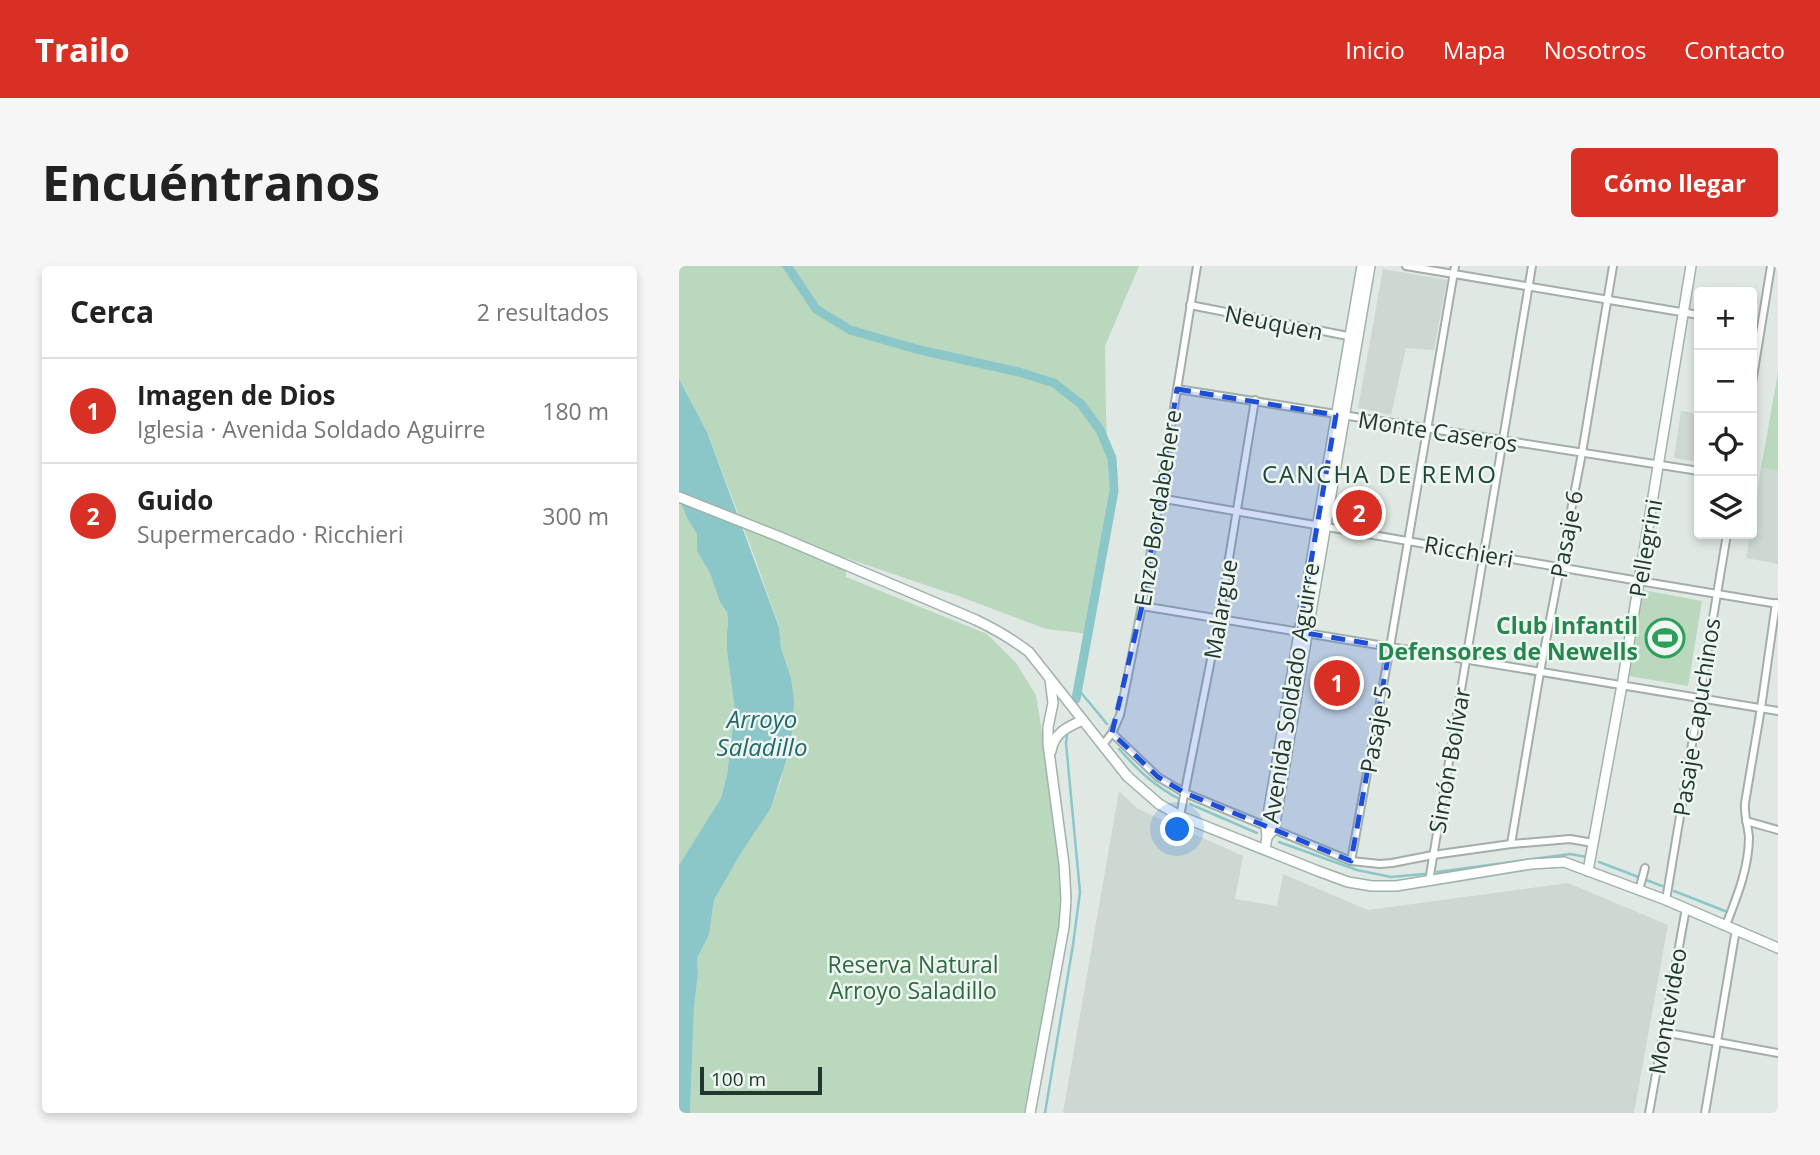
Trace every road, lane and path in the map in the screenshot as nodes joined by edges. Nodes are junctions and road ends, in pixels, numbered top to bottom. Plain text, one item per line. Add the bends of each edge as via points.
1 (1197, 266) edge
2 (1362, 266) edge
3 (1370, 266) edge
4 (1406, 266) edge
5 (1455, 266) edge
6 (1532, 266) edge
7 (1613, 266) edge
8 (1691, 266) edge
9 (1771, 266) edge
10 (1453, 274) junction
11 (1529, 287) junction
12 (1608, 300) junction
13 (1190, 305) junction
14 (1684, 313) junction
15 (1694, 315) edge
16 (1757, 326) edge
17 (1761, 326) junction
18 (1354, 337) junction
19 (1757, 351) edge
20 (1177, 389) junction
21 (1255, 400) junction
22 (1340, 416) junction
23 (1427, 429) junction
24 (1503, 440) junction
25 (1582, 453) junction
26 (1659, 464) junction
27 (1694, 470) edge
28 (679, 496) edge
29 (1160, 498) junction
30 (1236, 511) junction
31 (1322, 525) junction
32 (1726, 539) edge
33 (1408, 541) junction
34 (1484, 554) junction
35 (1560, 568) junction
36 (1639, 581) junction
37 (1717, 594) junction
38 (1777, 603) edge
39 (1142, 606) junction
40 (1219, 619) junction
41 (1303, 633) junction
42 (1390, 647) junction
43 (1466, 660) junction
44 (1540, 672) junction
45 (1050, 677) junction
46 (1622, 685) junction
47 (1700, 698) junction
48 (1762, 708) junction
49 (1075, 709) junction
50 (1778, 711) edge
51 (1051, 712) junction
52 (1083, 720) junction
53 (1112, 733) junction
54 (1102, 746) junction
55 (1051, 757) junction
56 (1185, 793) junction
57 (1180, 816) junction
58 (1746, 821) junction
59 (1778, 830) edge
60 (1269, 831) junction
61 (1593, 843) junction
62 (1511, 844) junction
63 (1265, 849) junction
64 (1433, 855) junction
65 (1351, 861) junction
66 (1588, 871) junction
67 (1429, 881) junction
68 (1666, 900) junction
69 (1686, 908) junction
70 (1726, 925) junction
71 (1736, 929) junction
72 (1778, 948) edge
73 (1663, 1032) junction
74 (1717, 1043) junction
75 (1778, 1054) edge
76 (1030, 1113) edge
77 (1649, 1113) edge
78 (1705, 1113) edge

1 - 13 street, Enzo Bordabehere
2 - 18 main road, Avenida Soldado Aguirre
3 - 18 main road, Avenida Soldado Aguirre
4 - 10 street
5 - 10 street, Pasaje 5
6 - 11 street, Simón Bolívar
7 - 12 street, Pasaje 6
8 - 14 main road, Pellegrini
9 - 17 street
10 - 11 street
10 - 23 street, Pasaje 5
11 - 12 street
11 - 24 street, Simón Bolívar
12 - 14 street
12 - 25 street, Pasaje 6
13 - 18 street, Neuquen
13 - 20 street, Enzo Bordabehere
14 - 15 street
14 - 26 main road, Pellegrini
16 - 17 street
17 - 19 street
18 - 22 main road, Avenida Soldado Aguirre
20 - 21 street, Monte Caseros
20 - 29 street, Enzo Bordabehere
21 - 22 street, Monte Caseros
21 - 30 street, Malargue
22 - 23 street, Monte Caseros
22 - 31 main road, Avenida Soldado Aguirre
23 - 24 street, Monte Caseros
23 - 33 street, Pasaje 5
24 - 25 street, Monte Caseros
24 - 34 street, Simón Bolívar
25 - 26 street, Monte Caseros
25 - 35 street, Pasaje 6
26 - 27 street, Monte Caseros
26 - 36 main road, Pellegrini
28 - 45 main road via 995,629 1029,652
29 - 30 street, Ricchieri
29 - 39 street, Enzo Bordabehere
30 - 31 street, Ricchieri
30 - 40 street, Malargue
31 - 33 street, Ricchieri
31 - 41 main road, Avenida Soldado Aguirre
32 - 37 street, Pasaje Capuchinos
33 - 34 street, Ricchieri
33 - 42 street, Pasaje 5
34 - 35 street, Ricchieri
34 - 43 street, Simón Bolívar
35 - 36 street, Ricchieri
35 - 44 street, Pasaje 6
36 - 37 street, Ricchieri
36 - 46 main road, Pellegrini
37 - 38 street, Ricchieri
37 - 47 street, Pasaje Capuchinos
38 - 48 street
39 - 40 street
39 - 53 street, Enzo Bordabehere via 1120,715
40 - 41 street
40 - 56 street, Malargue
41 - 42 street
41 - 60 main road, Avenida Soldado Aguirre
42 - 43 street
42 - 65 street, Pasaje 5
43 - 44 street
43 - 64 street, Simón Bolívar
44 - 46 street
44 - 62 street, Pasaje 6
45 - 49 main road
45 - 51 main road
46 - 47 street
46 - 61 main road, Pellegrini
47 - 48 street
47 - 68 street, Pasaje Capuchinos
48 - 50 street
48 - 58 street via 1745,803
49 - 51 main road
49 - 52 main road
51 - 55 main road
52 - 54 main road
52 - 55 main road via 1055,737
53 - 54 street, Enzo Bordabehere
53 - 56 street via 1158,777
54 - 57 main road via 1143,792
55 - 76 main road via 1066,899
56 - 57 street, Malargue
56 - 60 street
57 - 63 main road
58 - 59 street
58 - 70 street via 1746,863
60 - 63 main road, Avenida Soldado Aguirre
60 - 65 street
61 - 62 street via 1570,839
61 - 66 main road, Pellegrini
62 - 64 street
63 - 67 main road via 1348,882 1396,886
64 - 65 street via 1380,864
64 - 67 street, Simón Bolívar
66 - 67 main road via 1564,862 1531,864
66 - 68 main road via 1642,878
68 - 69 main road
69 - 70 main road
69 - 73 street, Montevideo
70 - 71 main road
71 - 72 main road
71 - 74 street
73 - 74 street
73 - 77 street, Montevideo
74 - 75 street
74 - 78 street

